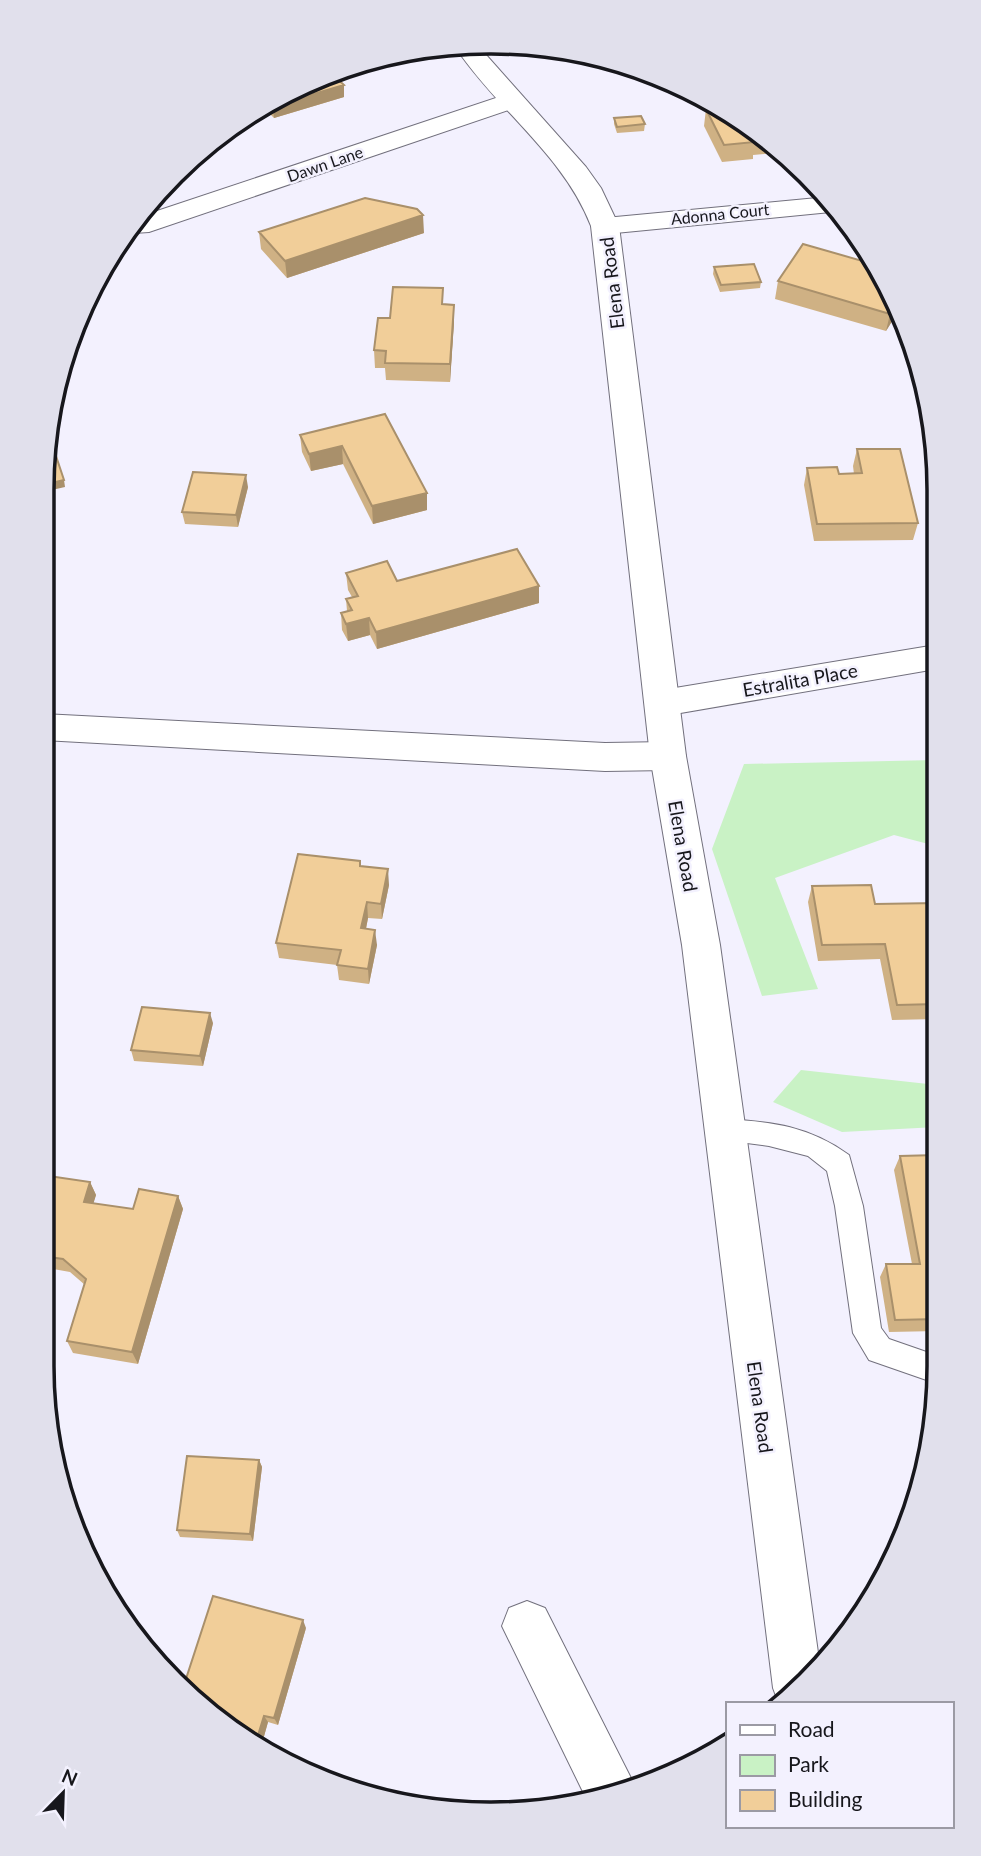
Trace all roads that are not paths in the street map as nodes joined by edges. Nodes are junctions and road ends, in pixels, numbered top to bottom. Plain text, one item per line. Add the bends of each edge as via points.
1 (473, 55) edge
2 (511, 101) junction
3 (821, 206) edge
4 (145, 224) edge
5 (605, 226) junction
6 (927, 659) edge
7 (663, 703) junction
8 (54, 728) edge
9 (668, 756) junction
10 (725, 1131) junction
11 (927, 1367) edge
12 (527, 1626) dead end
13 (796, 1676) edge
14 (608, 1786) edge

1 - 2 street, Elena Road
2 - 4 street, Dawn Lane
2 - 5 street, Elena Road via 578,169 596,197
3 - 5 street, Adonna Court
5 - 7 street, Elena Road
6 - 7 street, Estralita Place
7 - 9 street, Elena Road
8 - 9 street via 605,757
9 - 10 street, Elena Road via 701,945
10 - 11 lane via 815,1146 839,1164 866,1333 879,1350
10 - 13 street, Elena Road
12 - 14 street

